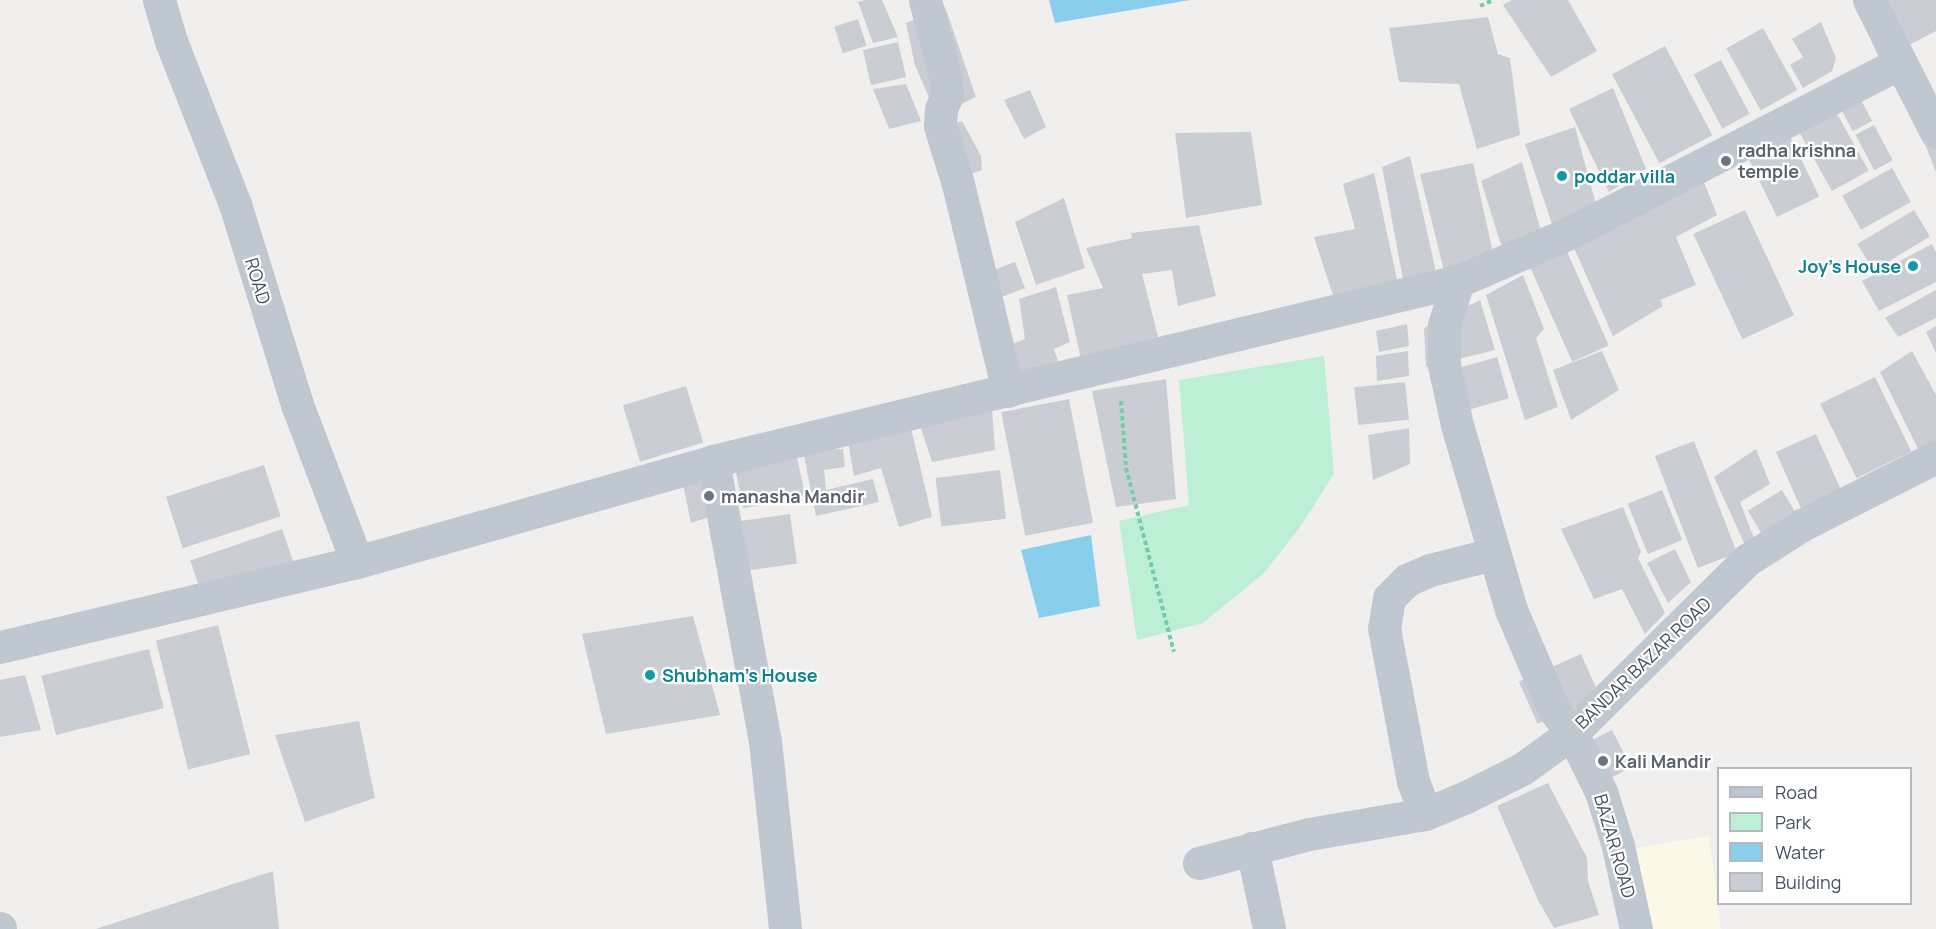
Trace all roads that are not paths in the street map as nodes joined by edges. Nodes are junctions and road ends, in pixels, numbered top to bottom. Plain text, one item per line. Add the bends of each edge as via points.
1 (159, 0) edge
2 (925, 0) edge
3 (1869, 0) edge
4 (1900, 63) junction
5 (1936, 132) edge
6 (1458, 280) junction
7 (1008, 391) junction
8 (1936, 457) edge
9 (713, 461) junction
10 (1493, 554) junction
11 (357, 562) junction
12 (0, 647) edge
13 (1572, 733) junction
14 (1425, 814) junction
15 (1252, 848) junction
16 (1199, 863) dead end
17 (785, 929) edge
18 (1269, 929) edge
19 (1636, 929) edge

1 - 11 street, ROAD via 171,41 235,204 298,407
2 - 7 street via 946,80 940,126 958,184
3 - 4 street
4 - 5 street
4 - 6 street via 1567,234
6 - 7 street
6 - 10 street, BANDAR BAZAR ROAD via 1444,325 1444,365
7 - 9 street
8 - 13 street, BANDAR BAZAR ROAD via 1802,525 1747,560
9 - 11 street
9 - 17 street via 765,741
10 - 13 street, BANDAR BAZAR ROAD via 1540,682
10 - 14 street via 1430,570 1407,580 1389,598 1384,628 1413,781
11 - 12 street
13 - 14 street via 1522,769
13 - 19 street, BAZAR ROAD via 1601,792 1618,846
14 - 15 street
15 - 16 street
15 - 18 street

